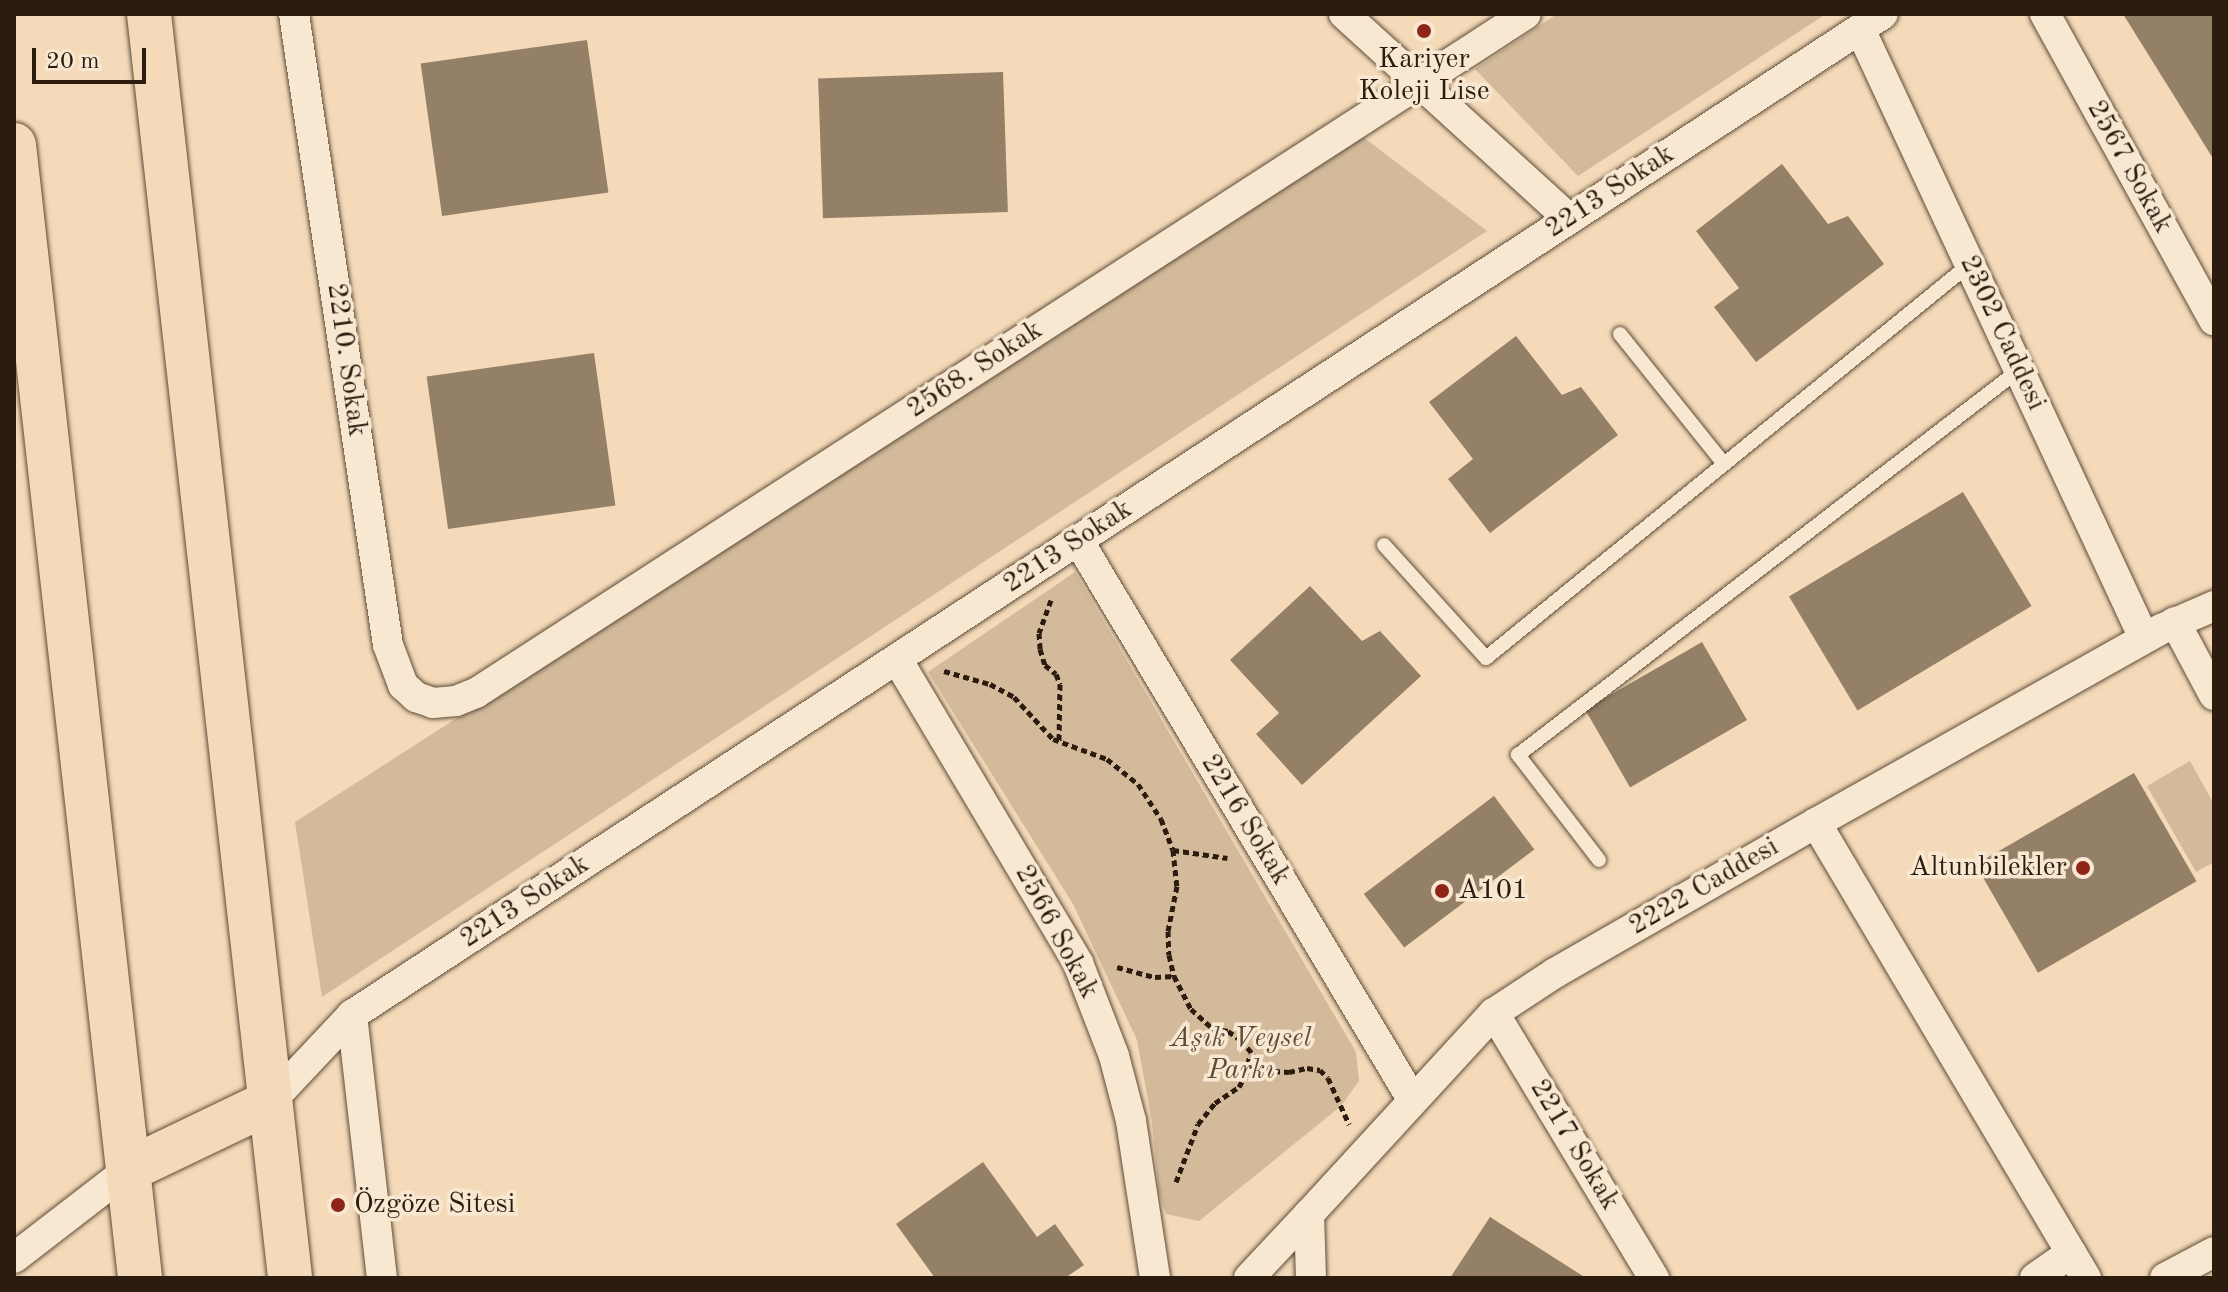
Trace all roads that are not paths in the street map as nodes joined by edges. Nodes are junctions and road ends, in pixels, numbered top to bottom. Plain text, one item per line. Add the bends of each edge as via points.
1 (149, 14) edge
2 (294, 14) edge
3 (1344, 14) edge
4 (1526, 14) edge
5 (2045, 14) edge
6 (1872, 22) edge
7 (1420, 83) junction
8 (14, 145) edge
9 (1569, 219) junction
10 (1970, 264) junction
11 (2214, 320) edge
12 (1620, 334) dead end
13 (2019, 370) junction
14 (1724, 464) junction
15 (1078, 540) junction
16 (1384, 545) dead end
17 (2214, 606) edge
18 (2175, 622) junction
19 (2144, 638) junction
20 (897, 659) junction
21 (2214, 695) edge
22 (416, 697) joint
23 (1816, 823) junction
24 (1599, 860) dead end
25 (1494, 1013) junction
26 (352, 1015) junction
27 (1412, 1099) junction
28 (270, 1102) junction
29 (128, 1170) junction
30 (1309, 1214) junction
31 (2214, 1252) edge
32 (14, 1258) edge
33 (2079, 1266) edge
34 (140, 1278) edge
35 (290, 1278) edge
36 (382, 1278) edge
37 (1155, 1278) edge
38 (1249, 1278) edge
39 (1311, 1278) edge
40 (1654, 1278) edge
41 (2035, 1278) edge
42 (2165, 1278) edge

1 - 28 main road
2 - 22 street, 2210. Sokak via 388,645 403,685
3 - 7 street
4 - 7 street, 2568. Sokak
5 - 11 street, 2567 Sokak
6 - 9 street, 2213 Sokak
6 - 10 street, 2302 Caddesi
7 - 9 street
7 - 22 street, 2568. Sokak via 476,693 433,703
8 - 29 main road
9 - 15 street, 2213 Sokak
10 - 13 street, 2302 Caddesi
10 - 14 lane
12 - 14 lane
13 - 19 street, 2302 Caddesi
13 - 24 lane via 1518,755
14 - 16 lane via 1486,658
15 - 20 street, 2213 Sokak
15 - 27 street, 2216 Sokak
17 - 18 street, 2222 Caddesi
18 - 19 street, 2222 Caddesi
18 - 21 street
19 - 23 street, 2222 Caddesi
20 - 26 street, 2213 Sokak
20 - 37 street, 2566 Sokak via 1078,963 1114,1056 1131,1121
23 - 25 street, 2222 Caddesi
23 - 33 street
25 - 27 street, 2222 Caddesi
25 - 40 street, 2217 Sokak
26 - 28 street, 2213 Sokak
26 - 36 street
27 - 30 street, 2222 Caddesi
28 - 29 main road
28 - 35 main road
29 - 32 street
29 - 34 main road
30 - 38 street, 2222 Caddesi
30 - 39 street
31 - 42 street
33 - 41 street

